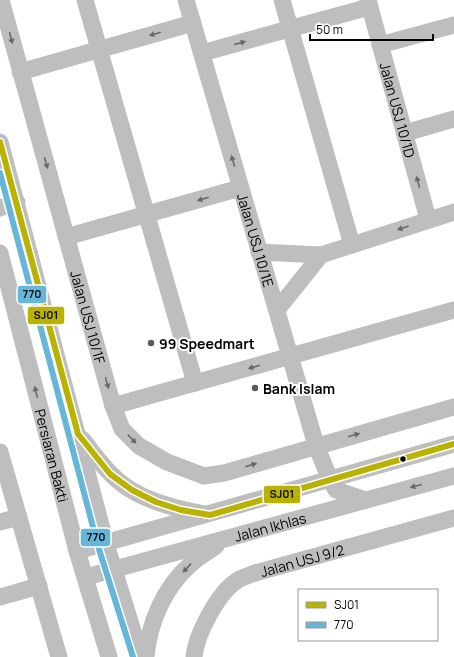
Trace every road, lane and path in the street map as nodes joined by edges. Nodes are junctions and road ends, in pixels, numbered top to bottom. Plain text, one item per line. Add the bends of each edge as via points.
1 (1, 0) edge
2 (85, 0) edge
3 (186, 0) edge
4 (282, 0) edge
5 (368, 3) edge
6 (193, 23) junction
7 (454, 25) edge
8 (290, 29) junction
9 (380, 45) junction
10 (99, 51) junction
11 (202, 53) junction
12 (20, 72) junction
13 (454, 119) edge
14 (405, 133) junction
15 (0, 142) edge
16 (240, 188) junction
17 (17, 202) junction
18 (0, 208) edge
19 (454, 212) edge
20 (146, 215) junction
21 (428, 219) junction
22 (66, 237) junction
23 (352, 245) junction
24 (259, 252) junction
25 (0, 253) edge
26 (322, 255) junction
27 (4, 285) edge
28 (277, 310) junction
29 (454, 310) edge
30 (291, 356) junction
31 (195, 383) junction
32 (113, 406) junction
33 (454, 407) edge
34 (78, 434) junction
35 (454, 444) edge
36 (316, 446) junction
37 (0, 452) edge
38 (454, 476) edge
39 (330, 480) junction
40 (366, 500) junction
41 (210, 515) junction
42 (18, 517) junction
43 (454, 518) edge
44 (0, 522) edge
45 (230, 537) junction
46 (106, 544) junction
47 (77, 552) junction
48 (114, 570) junction
49 (86, 577) junction
50 (39, 586) junction
51 (0, 597) edge
52 (59, 657) edge
53 (109, 657) edge
54 (141, 657) edge
55 (146, 657) edge
56 (194, 657) edge

1 -> 12 street, Jalan USJ 10/1F
2 - 10 street
3 - 6 street, Jalan USJ 10/1E
4 - 8 street
5 - 8 street
5 - 9 street, Jalan USJ 10/1D
6 -> 10 street
6 - 11 street, Jalan USJ 10/1E
7 - 9 street
11 -> 8 street
8 - 23 street
9 - 14 street, Jalan USJ 10/1D
10 - 12 street
10 - 20 street
16 -> 11 street, Jalan USJ 10/1E
12 -> 22 street, Jalan USJ 10/1F
13 - 14 street
21 -> 14 street, Jalan USJ 10/1D
15 - 17 street, Persiaran Bakti
16 -> 20 street
16 - 24 street, Jalan USJ 10/1E
17 - 18 street
17 - 34 street, Persiaran Bakti
19 - 21 street
20 - 22 street
20 - 31 street
21 -> 23 street
22 -> 32 street, Jalan USJ 10/1F
23 - 26 street
24 - 26 street
24 - 28 street, Jalan USJ 10/1E
25 - 27 street, Persiaran Bakti
26 - 28 street
47 -> 27 street, Persiaran Bakti
28 - 30 street, Jalan USJ 10/1E
29 - 30 street
30 -> 31 street
30 - 36 street, Jalan USJ 10/1E
31 - 32 street
32 -> 36 street, Jalan USJ 10/1F via 122,429 139,446 167,462 204,476 224,473
36 -> 33 street, Jalan USJ 10/1F
34 - 41 street via 110,474 132,490 156,502
34 - 46 street, Persiaran Bakti
35 - 39 street, Jalan Ikhlas
36 - 39 street, Jalan USJ 10/1E
37 - 42 street
38 -> 40 street, Jalan Ikhlas
39 - 40 street via 336,490
39 - 41 street, Jalan Ikhlas
40 - 45 street, Jalan Ikhlas
41 - 46 street, Jalan Ikhlas
42 - 44 street
42 - 50 street
43 - 56 street, Jalan USJ 9/2 via 255,573 237,581 221,597 209,618 195,645
45 - 48 street, Jalan Ikhlas
45 -> 55 street via 191,564 169,591 152,623
46 - 47 street, Jalan Ikhlas
46 - 48 street, Persiaran Bakti
47 - 49 street, Persiaran Bakti
48 - 49 street, Jalan Ikhlas
48 - 54 street, Persiaran Bakti
49 - 53 street, Persiaran Bakti
50 - 51 street
50 - 52 street

